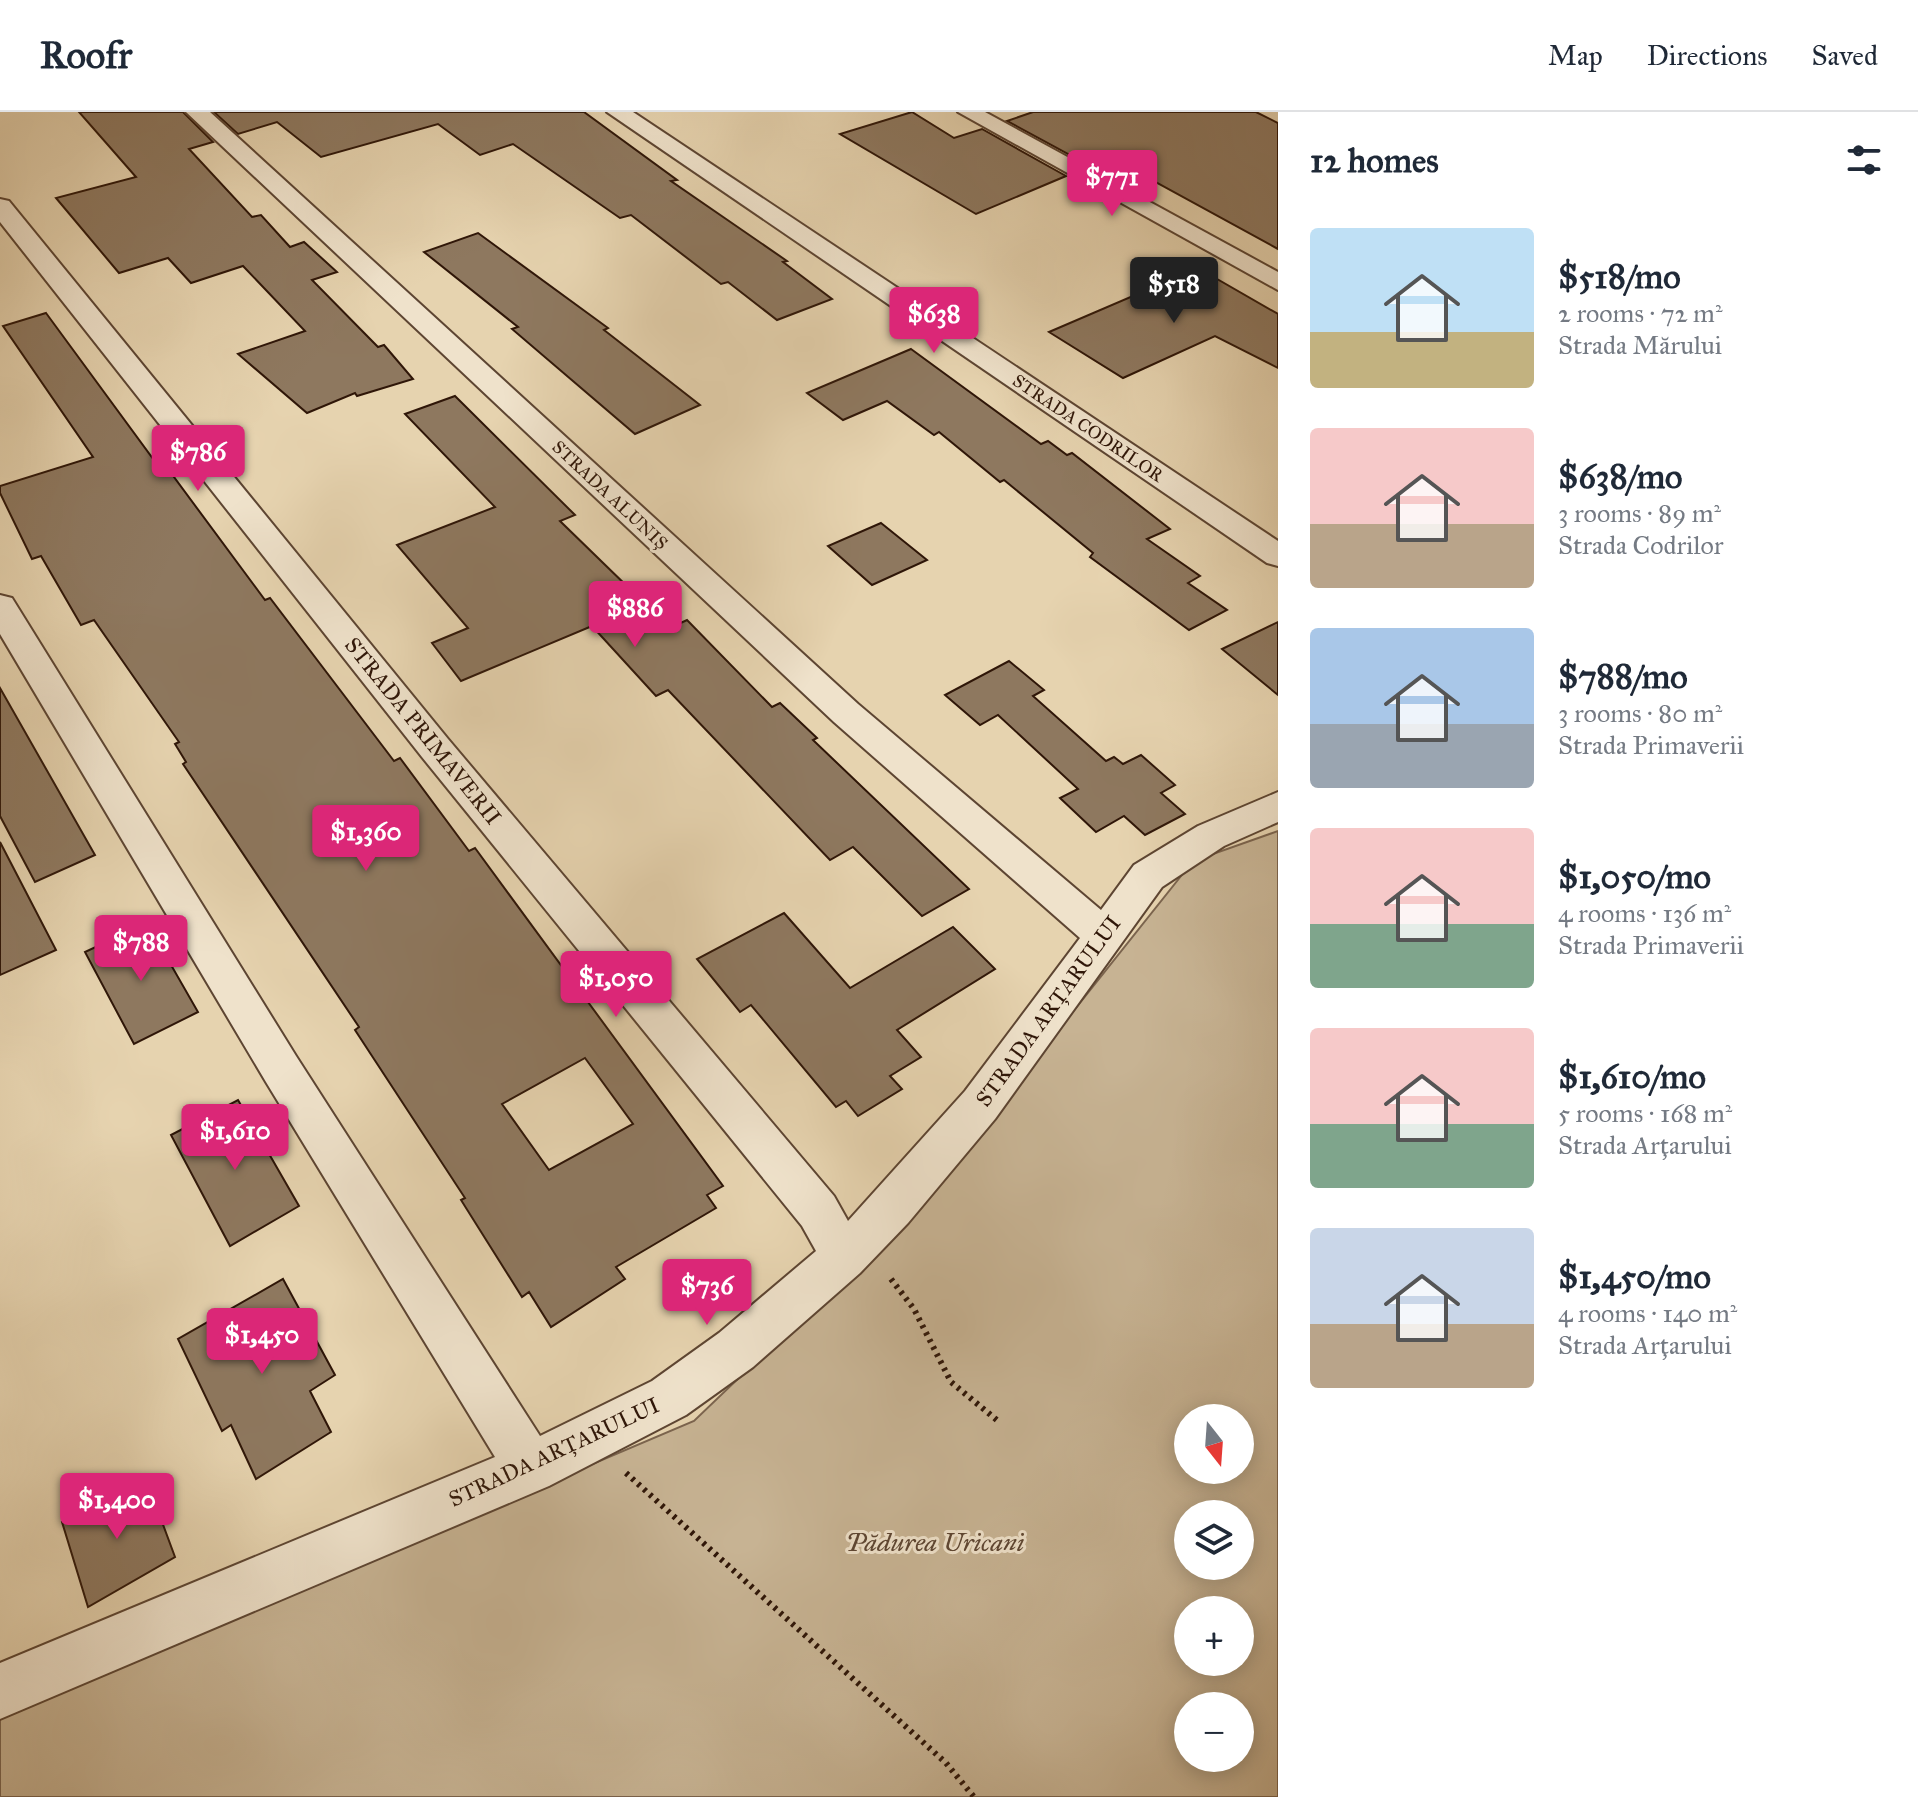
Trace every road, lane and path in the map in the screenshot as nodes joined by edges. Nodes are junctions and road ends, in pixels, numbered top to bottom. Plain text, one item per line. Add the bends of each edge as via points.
1 (197, 112) edge
2 (618, 112) edge
3 (969, 112) edge
4 (0, 206) edge
5 (1278, 282) edge
6 (1278, 556) edge
7 (0, 606) edge
8 (1278, 806) edge
9 (1102, 934) junction
10 (849, 1252) junction
11 (998, 1421) dead end
12 (590, 1440) junction
13 (531, 1468) junction
14 (0, 1691) edge
15 (974, 1797) edge

1 - 9 street, STRADA ALUNIȘ via 846,713
2 - 6 street, STRADA CODRILOR
3 - 5 street
4 - 10 street, STRADA PRIMAVERII
7 - 13 street
8 - 9 street, STRADA ARȚARULUI via 1211,836 1148,876
9 - 10 street, STRADA ARȚARULUI via 980,1105
10 - 11 path via 910,1299 941,1368 970,1403
10 - 12 street, STRADA ARȚARULUI via 736,1350 669,1398
12 - 13 street, STRADA ARȚARULUI
12 - 15 path via 946,1763
13 - 14 street, STRADA ARȚARULUI

